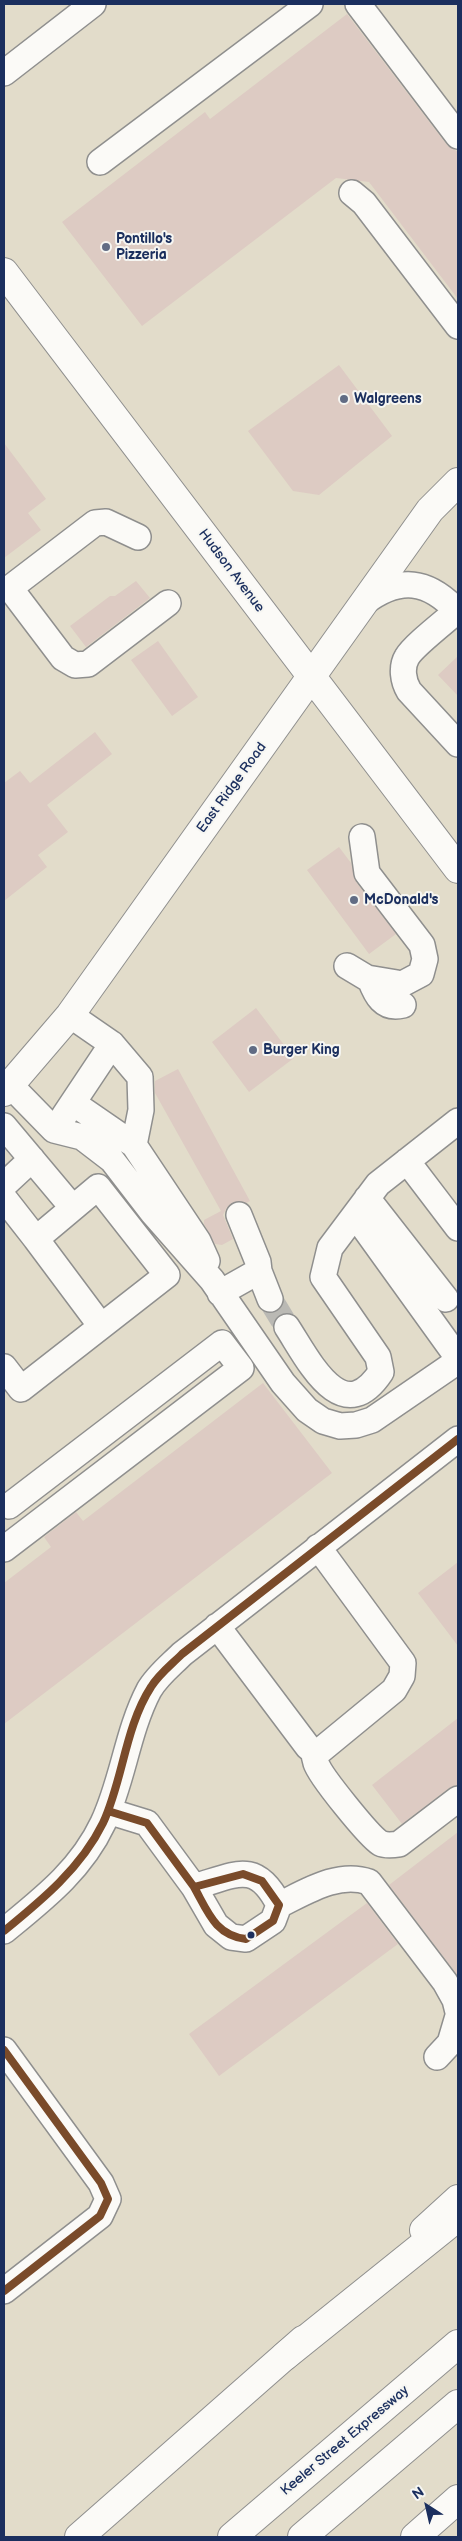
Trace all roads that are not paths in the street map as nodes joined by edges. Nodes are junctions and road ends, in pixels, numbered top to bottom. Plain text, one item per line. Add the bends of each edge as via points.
1 (93, 4) edge
2 (310, 4) edge
3 (358, 4) edge
4 (4, 73) edge
5 (458, 136) edge
6 (100, 162) dead end
7 (352, 193) dead end
8 (4, 272) edge
9 (458, 326) edge
10 (458, 482) edge
11 (138, 537) dead end
12 (365, 602) junction
13 (168, 603) dead end
14 (458, 610) edge
15 (312, 678) junction
16 (458, 744) edge
17 (362, 837) dead end
18 (458, 869) edge
19 (347, 966) dead end
20 (70, 1015) junction
21 (112, 1044) junction
22 (7, 1089) edge
23 (73, 1103) junction
24 (458, 1121) edge
25 (4, 1126) edge
26 (54, 1130) junction
27 (134, 1145) junction
28 (32, 1159) junction
29 (407, 1161) junction
30 (4, 1185) edge
31 (4, 1198) edge
32 (72, 1207) junction
33 (361, 1207) junction
34 (239, 1214) dead end
35 (458, 1228) edge
36 (36, 1239) junction
37 (259, 1271) junction
38 (216, 1286) junction
39 (270, 1300) tunnel mouth
40 (454, 1301) edge
41 (102, 1326) junction
42 (286, 1327) tunnel mouth
43 (458, 1359) edge
44 (4, 1367) edge
45 (458, 1439) edge
46 (6, 1502) edge
47 (27, 1531) junction
48 (318, 1547) junction
49 (4, 1549) edge
50 (217, 1626) junction
51 (314, 1752) junction
52 (458, 1799) edge
53 (108, 1811) junction
54 (194, 1887) junction
55 (279, 1905) junction
56 (4, 1931) edge
57 (458, 2012) edge
58 (458, 2016) edge
59 (4, 2050) edge
60 (437, 2057) dead end
61 (458, 2199) edge
62 (458, 2217) edge
63 (4, 2291) edge
64 (458, 2344) edge
65 (285, 2356) junction
66 (458, 2404) edge
67 (458, 2499) edge
68 (79, 2537) edge
69 (232, 2537) edge
70 (302, 2537) edge
71 (415, 2537) edge

1 - 4 street
2 - 6 street
3 - 5 street
7 - 9 street via 364,203
8 - 15 main road, Hudson Avenue
10 - 12 main road, East Ridge Road via 430,510
11 - 13 street via 106,522 95,523 10,588 63,658 75,665 88,664
12 - 14 street via 382,590 400,585 418,586 435,590
12 - 15 main road, East Ridge Road
14 - 16 street via 407,657 403,668 404,684
15 - 18 main road, Hudson Avenue
15 - 20 main road, East Ridge Road
17 - 19 street via 367,873 422,946 425,959 394,1007 382,1002 375,994 370,979
20 - 21 street
20 - 22 main road, East Ridge Road
21 - 23 street
21 - 27 street via 140,1077 141,1110
22 - 26 street
23 - 26 street
23 - 27 street
24 - 29 street
25 - 28 street
26 - 38 street via 82,1137 112,1160
27 - 38 street via 198,1241
28 - 30 street
28 - 32 street
29 - 33 street via 378,1184
29 - 35 street
31 - 36 street
32 - 36 street
32 - 41 street via 98,1187 167,1275
33 - 40 street
33 - 42 street via 330,1248 323,1277 378,1357 381,1372 373,1383 359,1392 342,1395 329,1387
33 - 43 street
34 - 37 street
36 - 41 street
37 - 38 street
37 - 39 street
38 - 43 street via 283,1384 307,1410 340,1426 372,1420
41 - 44 street via 22,1389
45 - 48 street
46 - 47 street
46 - 47 street via 222,1343 241,1368
47 - 49 street
48 - 50 street
48 - 51 street via 403,1664 402,1676 394,1690 321,1750
50 - 51 street
50 - 53 street via 182,1654 158,1677 150,1690 137,1719
51 - 52 street via 316,1764 326,1779 381,1843 399,1844
53 - 54 street via 147,1823
53 - 56 street via 86,1855 64,1880
54 - 55 street via 239,1874 256,1876 270,1887
54 - 55 street via 216,1925 230,1937 246,1939 273,1921
55 - 57 street via 313,1888 341,1879 358,1878 369,1882 445,1982
58 - 60 street via 450,2042
59 - 63 street via 101,2183 108,2199 100,2216
61 - 65 main road
62 - 65 main road
64 - 69 main road, Keeler Street Expressway
65 - 68 main road
66 - 70 main road
67 - 71 main road

